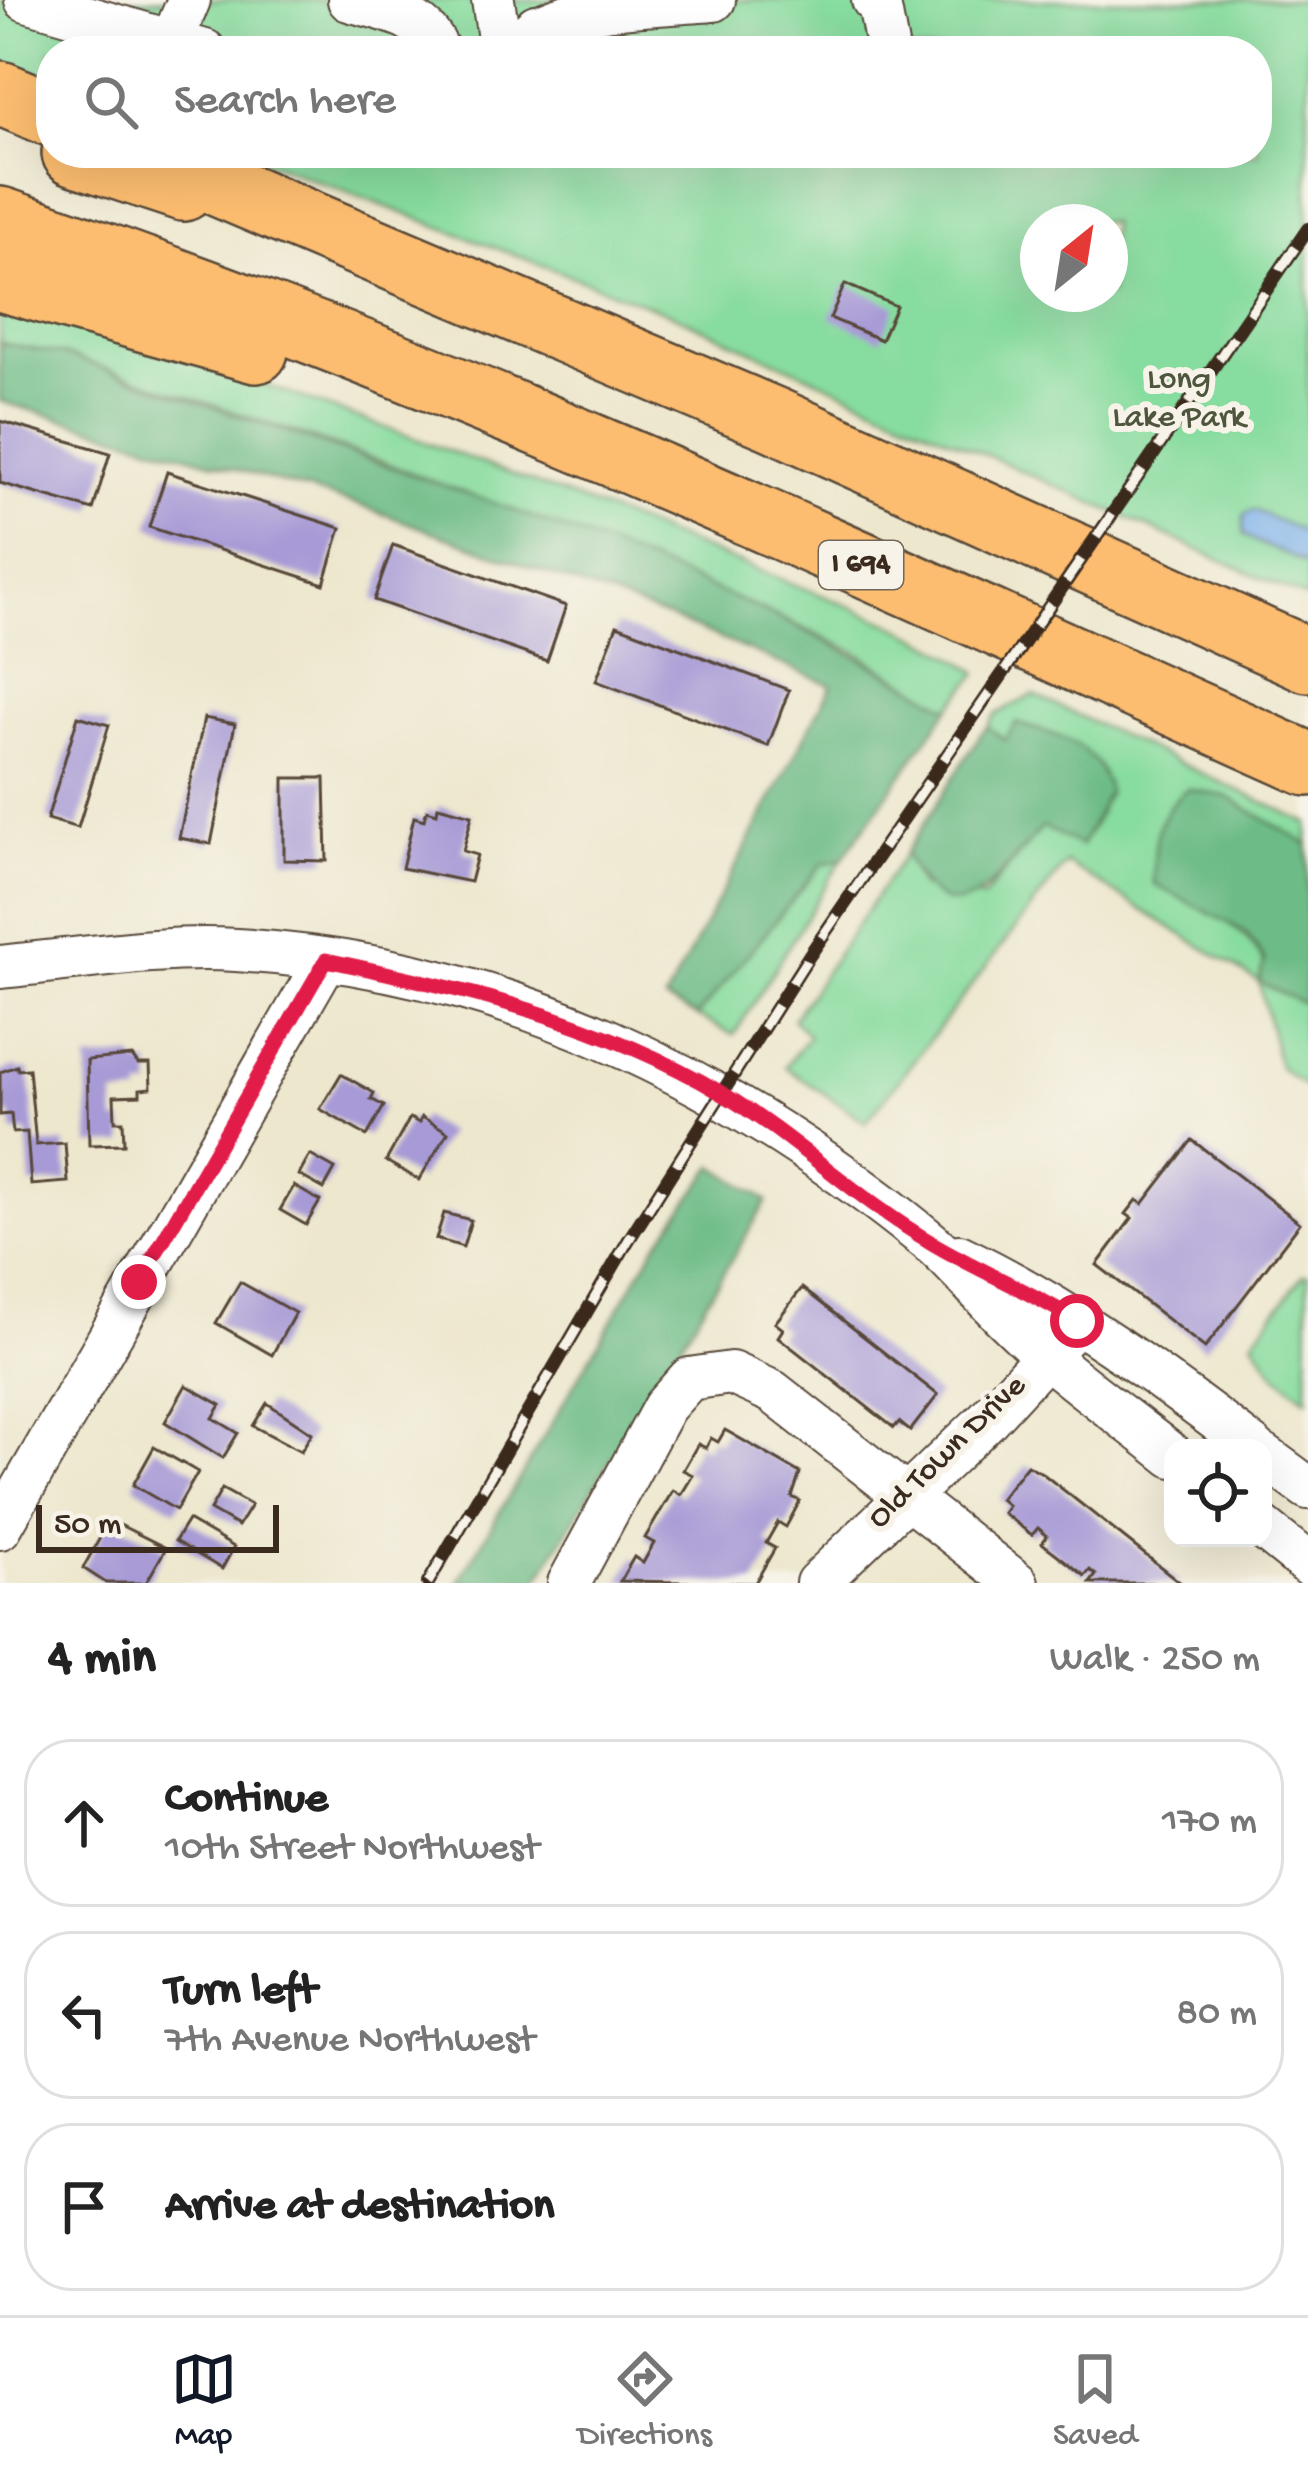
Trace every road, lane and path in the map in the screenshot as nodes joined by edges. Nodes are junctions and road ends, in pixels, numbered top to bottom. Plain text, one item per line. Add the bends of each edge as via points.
1 (26, 0) edge
2 (189, 0) edge
3 (349, 0) edge
4 (493, 0) edge
5 (714, 0) edge
6 (873, 0) edge
7 (151, 36) edge
8 (174, 36) edge
9 (433, 36) edge
10 (512, 36) edge
11 (526, 36) edge
12 (539, 36) edge
13 (576, 36) edge
14 (884, 36) edge
15 (0, 92) edge
16 (36, 107) edge
17 (0, 130) edge
18 (36, 141) edge
19 (116, 168) edge
20 (179, 168) edge
21 (0, 219) edge
22 (0, 279) edge
23 (522, 314) junction
24 (411, 375) junction
25 (1308, 660) edge
26 (1308, 764) edge
27 (326, 960) junction
28 (0, 968) edge
29 (931, 1242) junction
30 (1077, 1321) junction
31 (1048, 1355) junction
32 (1241, 1439) edge
33 (1164, 1449) edge
34 (1272, 1462) edge
35 (1308, 1488) edge
36 (902, 1496) junction
37 (0, 1528) edge
38 (1272, 1535) edge
39 (1308, 1564) edge
40 (569, 1583) edge
41 (817, 1583) edge
42 (1017, 1583) edge

1 - 7 street
2 - 8 street
3 - 9 street via 410,19
4 - 10 street
5 - 11 street via 556,16
6 - 14 street
12 - 13 street via 565,28
15 - 16 highway
17 - 18 highway
19 - 23 highway
20 - 23 highway
21 - 24 highway, I 694 via 200,288
22 - 24 highway via 294,363
23 - 25 highway
24 - 26 highway, I 694 via 707,496
27 - 28 street via 232,950
27 - 29 street via 498,997 598,1033 721,1093
27 - 37 street
29 - 30 street
29 - 31 street
30 - 31 street, Old Town Drive
30 - 32 street
31 - 33 street
31 - 36 street, Old Town Drive
34 - 35 street
36 - 40 street via 773,1392 731,1373 689,1379 664,1407
36 - 41 street, Old Town Drive
36 - 42 street
38 - 39 street

